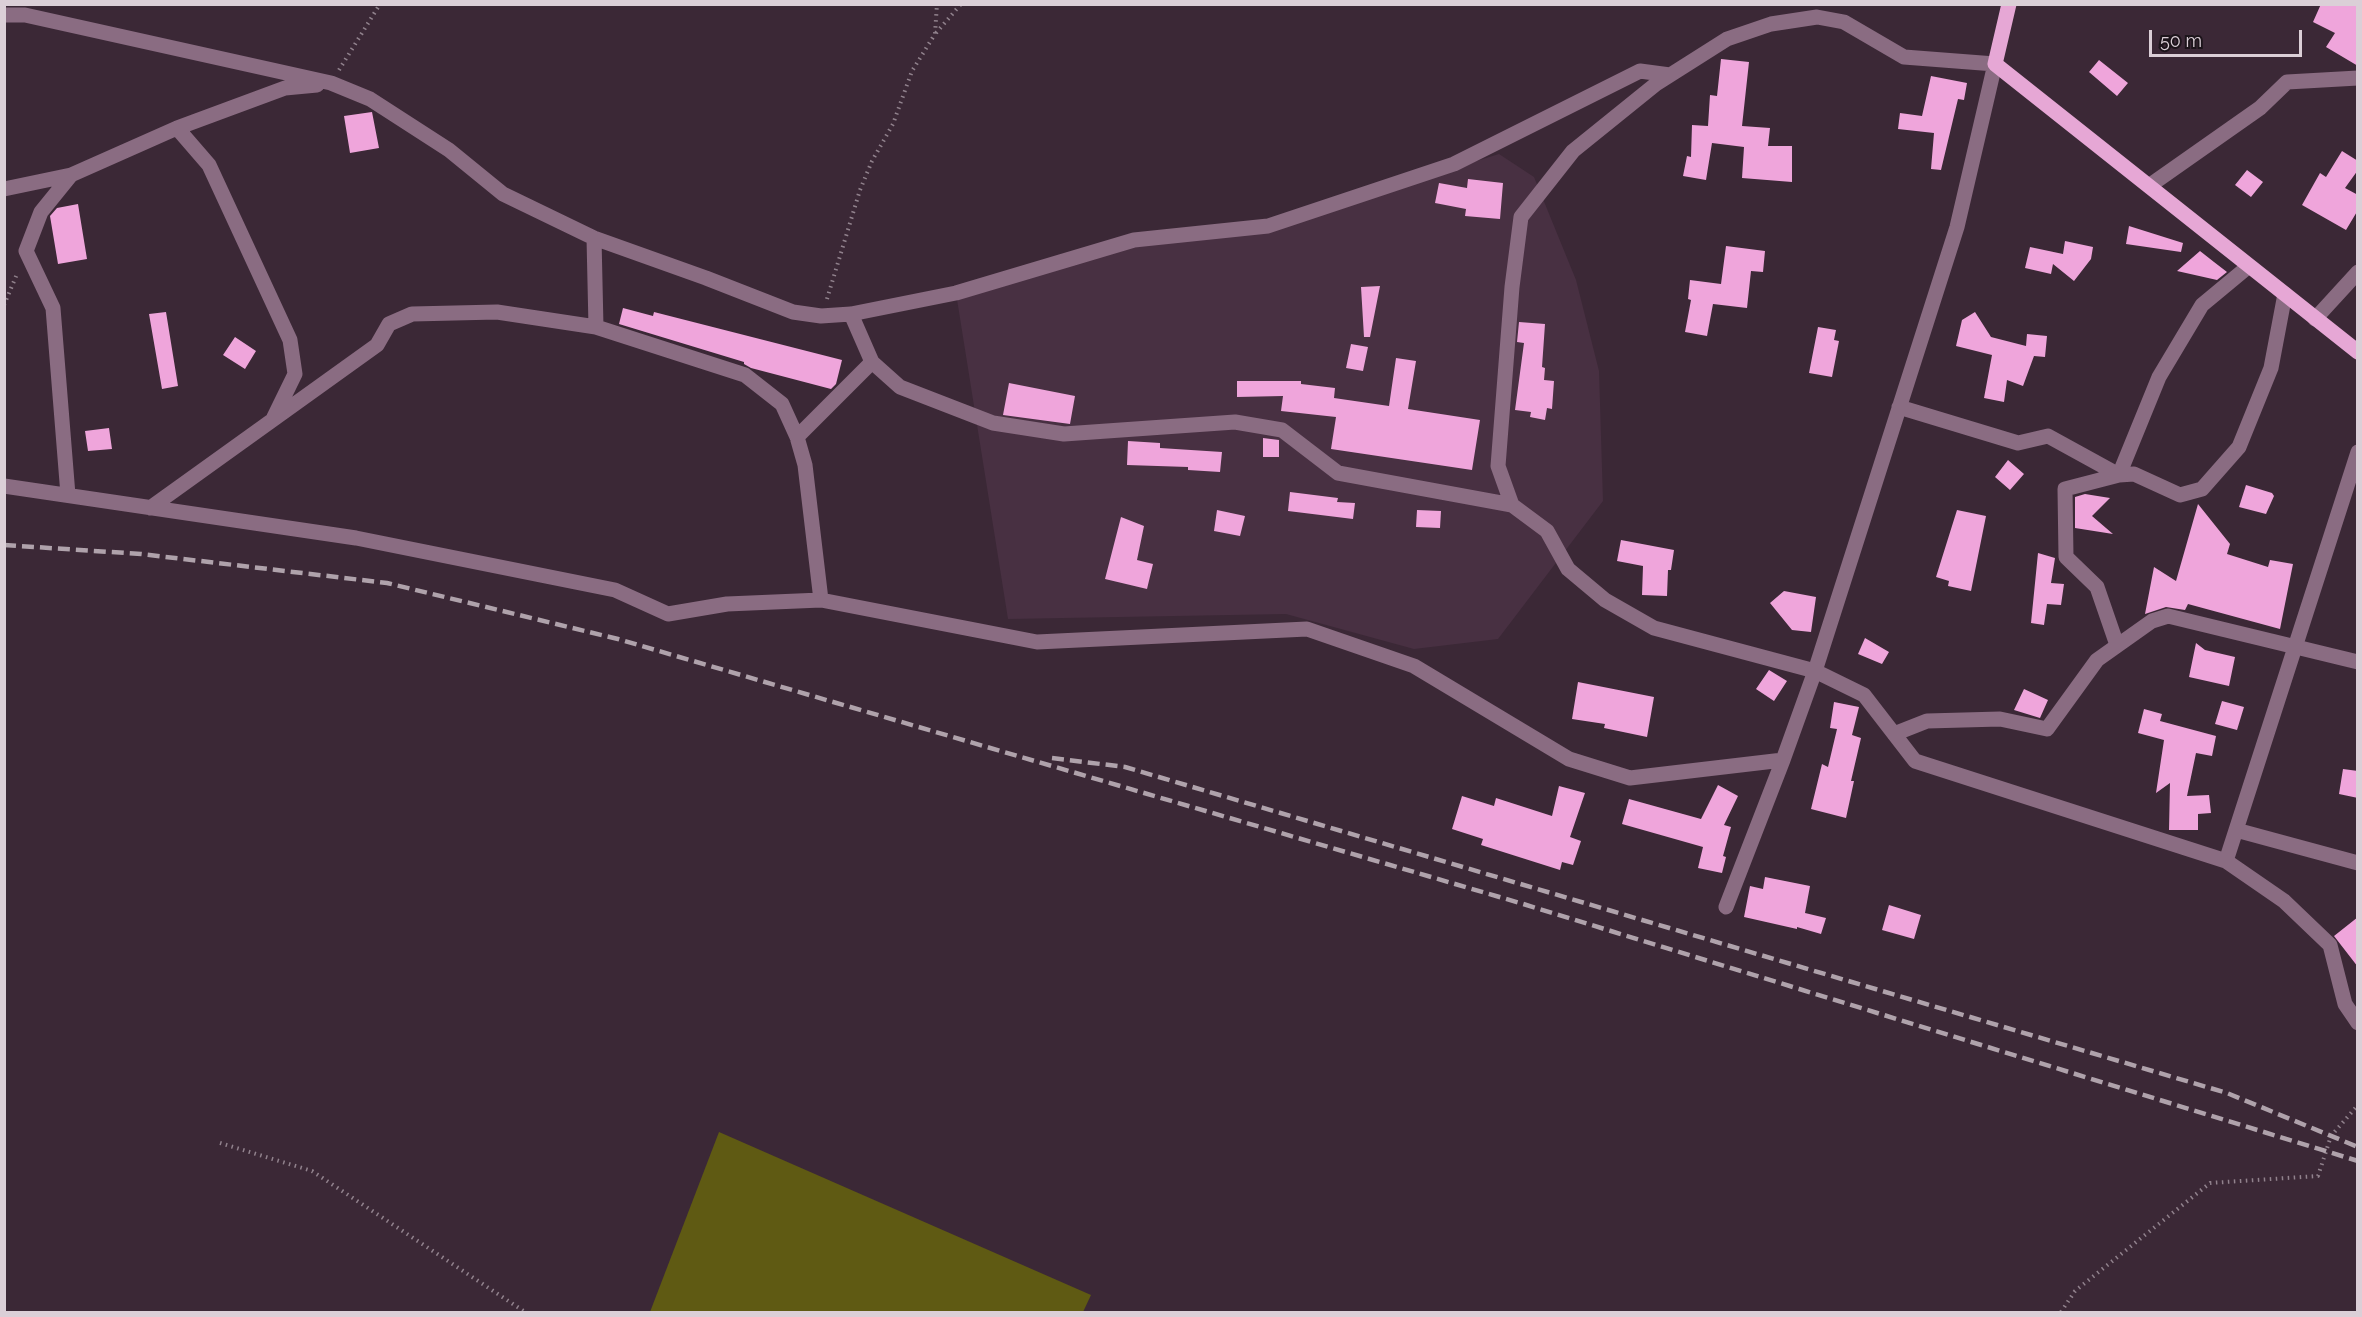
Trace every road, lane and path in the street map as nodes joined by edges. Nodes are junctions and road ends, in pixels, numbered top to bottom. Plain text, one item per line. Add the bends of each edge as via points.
1 (380, 4) edge
2 (937, 4) edge
3 (961, 4) edge
4 (2009, 4) edge
5 (4, 15) edge
6 (935, 34) junction
7 (1995, 64) junction
8 (1670, 75) junction
9 (2358, 78) edge
10 (331, 83) junction
11 (177, 128) junction
12 (71, 176) junction
13 (2149, 186) junction
14 (4, 189) edge
15 (594, 238) junction
16 (26, 250) junction
17 (2249, 266) junction
18 (2358, 272) edge
19 (2285, 294) junction
20 (4, 305) edge
21 (851, 314) junction
22 (821, 316) junction
23 (2315, 319) junction
24 (596, 327) junction
25 (2358, 352) edge
26 (872, 362) junction
27 (1899, 407) junction
28 (273, 419) junction
29 (797, 437) junction
30 (2358, 452) edge
31 (2119, 475) junction
32 (4, 486) edge
33 (68, 495) junction
34 (1512, 505) junction
35 (150, 507) junction
36 (821, 600) junction
37 (2117, 645) junction
38 (2295, 646) junction
39 (2358, 662) edge
40 (1815, 670) junction
41 (1894, 734) junction
42 (1783, 760) junction
43 (2236, 830) junction
44 (2226, 861) junction
45 (2358, 862) edge
46 (1726, 907) dead end
47 (2358, 1023) edge
48 (2358, 1106) edge
49 (220, 1143) dead end
50 (525, 1312) edge
51 (2061, 1312) edge

1 - 10 path
2 - 6 path
3 - 6 path
4 - 7 main road
5 - 10 street via 25,15
6 - 22 path via 912,71 893,124 872,161
7 - 8 street via 1904,57 1844,22 1817,17 1771,24 1727,39
7 - 13 main road
7 - 27 street via 1957,227
8 - 21 street via 1640,71 1454,165 1268,226 1134,240 956,293
8 - 34 street via 1574,151 1521,217 1498,466
9 - 13 street via 2287,82 2260,108
10 - 11 street via 285,88
10 - 15 street via 370,99 450,150 503,194
11 - 12 street
11 - 28 street via 208,165 290,340 295,374
12 - 14 street
12 - 16 street via 40,212
13 - 17 main road
15 - 22 street via 793,312
15 - 24 street
16 - 20 path
16 - 33 street via 53,308
17 - 19 main road
17 - 31 street via 2202,305 2159,377
18 - 23 street
19 - 23 main road
19 - 31 street via 2271,368 2239,447 2202,489 2180,495 2134,474
21 - 22 street
21 - 26 street
23 - 25 main road
24 - 28 street via 497,312 412,314 388,324 377,345
24 - 29 street via 745,375 782,404
26 - 29 street
26 - 34 street via 900,387 993,423 1064,434 1235,422 1282,430 1338,473
27 - 31 street via 2018,443 2048,436
27 - 40 street
28 - 35 street
29 - 36 street via 805,465
30 - 38 street
31 - 37 street via 2065,489 2066,557 2097,587
32 - 33 street
33 - 35 street
34 - 40 street via 1547,531 1568,569 1605,600 1654,628
35 - 36 street via 356,538 615,590 668,614 727,604
36 - 42 street via 1037,642 1307,630 1414,666 1569,759 1630,778
37 - 38 street via 2152,621 2168,616
37 - 41 street via 2097,660 2047,729 2000,719 1927,721
38 - 39 street
38 - 43 street
40 - 41 street via 1864,695
40 - 42 street
41 - 44 street via 1915,761
42 - 46 street
43 - 44 street
43 - 45 street
44 - 47 street via 2284,901 2330,945 2344,1004
48 - 51 path via 2331,1136 2318,1176 2210,1183 2075,1291
49 - 50 path via 312,1171

